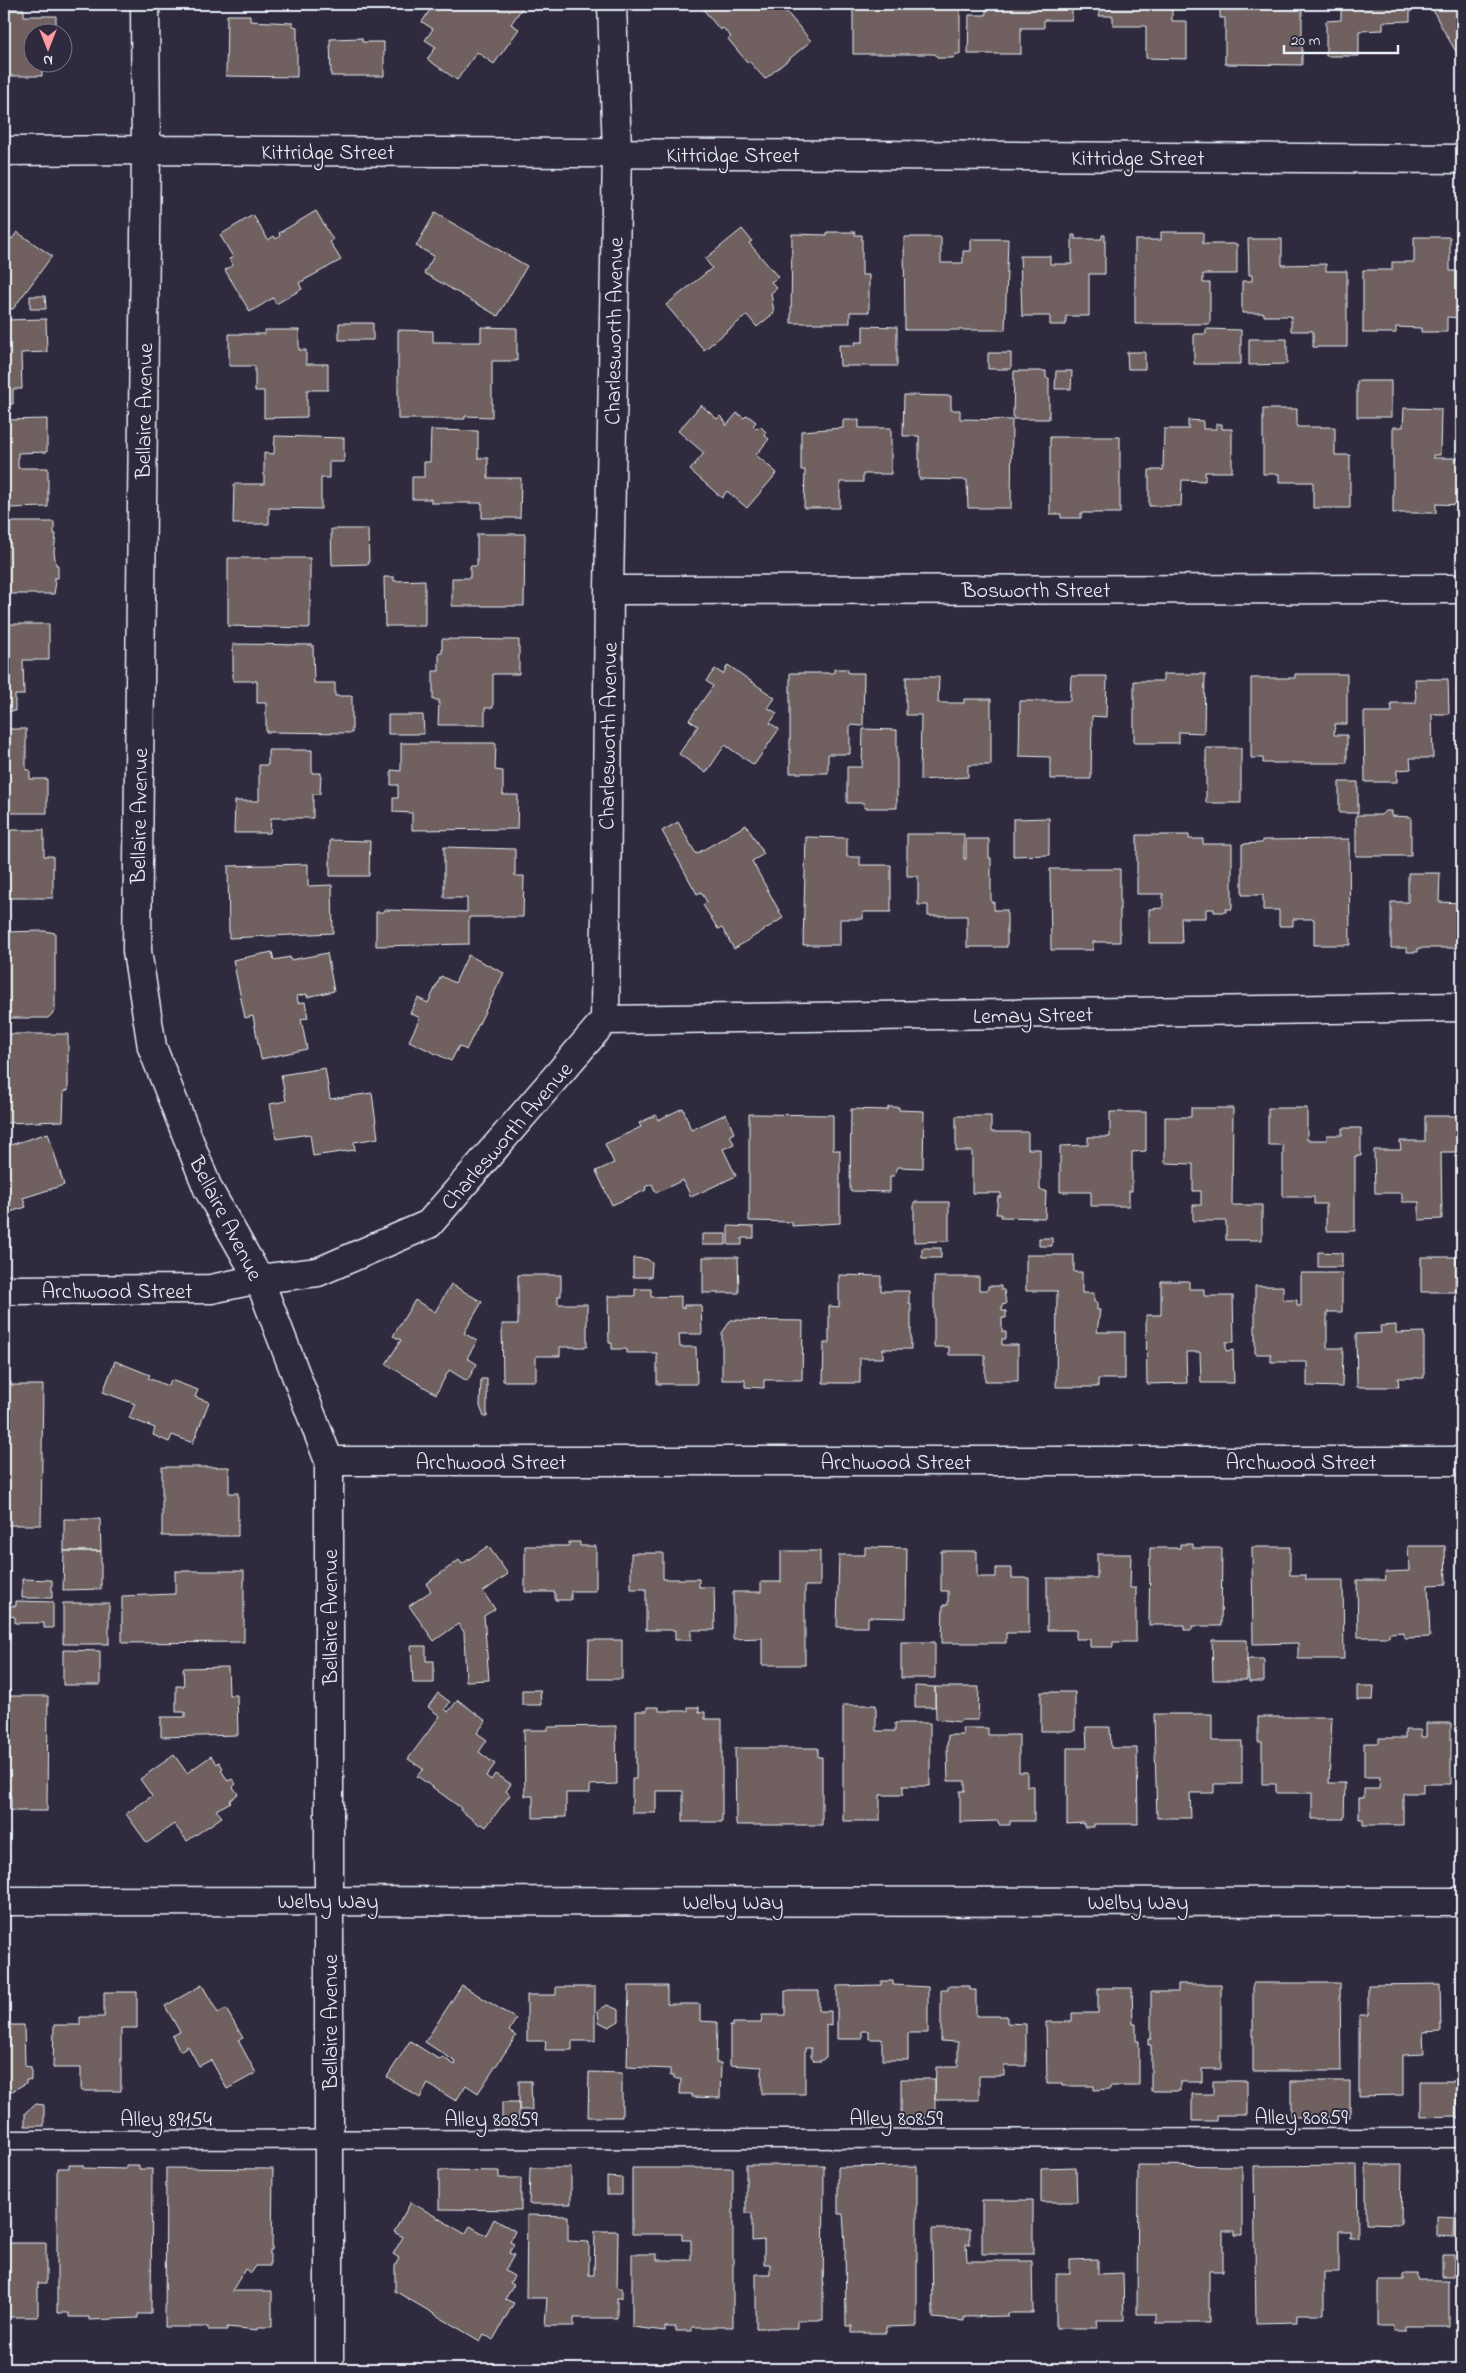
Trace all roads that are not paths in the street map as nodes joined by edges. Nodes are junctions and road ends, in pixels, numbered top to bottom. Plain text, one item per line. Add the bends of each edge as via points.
1 (145, 4) edge
2 (612, 4) edge
3 (146, 150) junction
4 (4, 151) edge
5 (617, 153) junction
6 (1462, 159) edge
7 (1462, 589) edge
8 (609, 590) junction
9 (1462, 1007) edge
10 (605, 1020) junction
11 (259, 1279) junction
12 (4, 1290) edge
13 (329, 1461) junction
14 (1462, 1461) edge
15 (329, 1900) junction
16 (4, 1901) edge
17 (1462, 1902) edge
18 (1462, 2138) edge
19 (4, 2140) edge
20 (329, 2140) junction
21 (329, 2369) edge

1 - 3 street, Bellaire Avenue
2 - 5 street, Charlesworth Avenue
3 - 4 street, Kittridge Street
3 - 5 street, Kittridge Street
3 - 11 street, Bellaire Avenue via 137,951 152,1047 208,1189
5 - 6 street, Kittridge Street
5 - 8 street, Charlesworth Avenue
7 - 8 street, Bosworth Street
8 - 10 street, Charlesworth Avenue
9 - 10 street, Lemay Street
10 - 11 street, Charlesworth Avenue via 429,1224 318,1272
11 - 12 street, Archwood Street via 211,1289
11 - 13 street, Bellaire Avenue
13 - 14 street, Archwood Street
13 - 15 street, Bellaire Avenue
15 - 16 street, Welby Way
15 - 17 street, Welby Way
15 - 20 street, Bellaire Avenue
18 - 20 lane, Alley 80859
19 - 20 lane, Alley 89154
20 - 21 street, Bellaire Avenue

